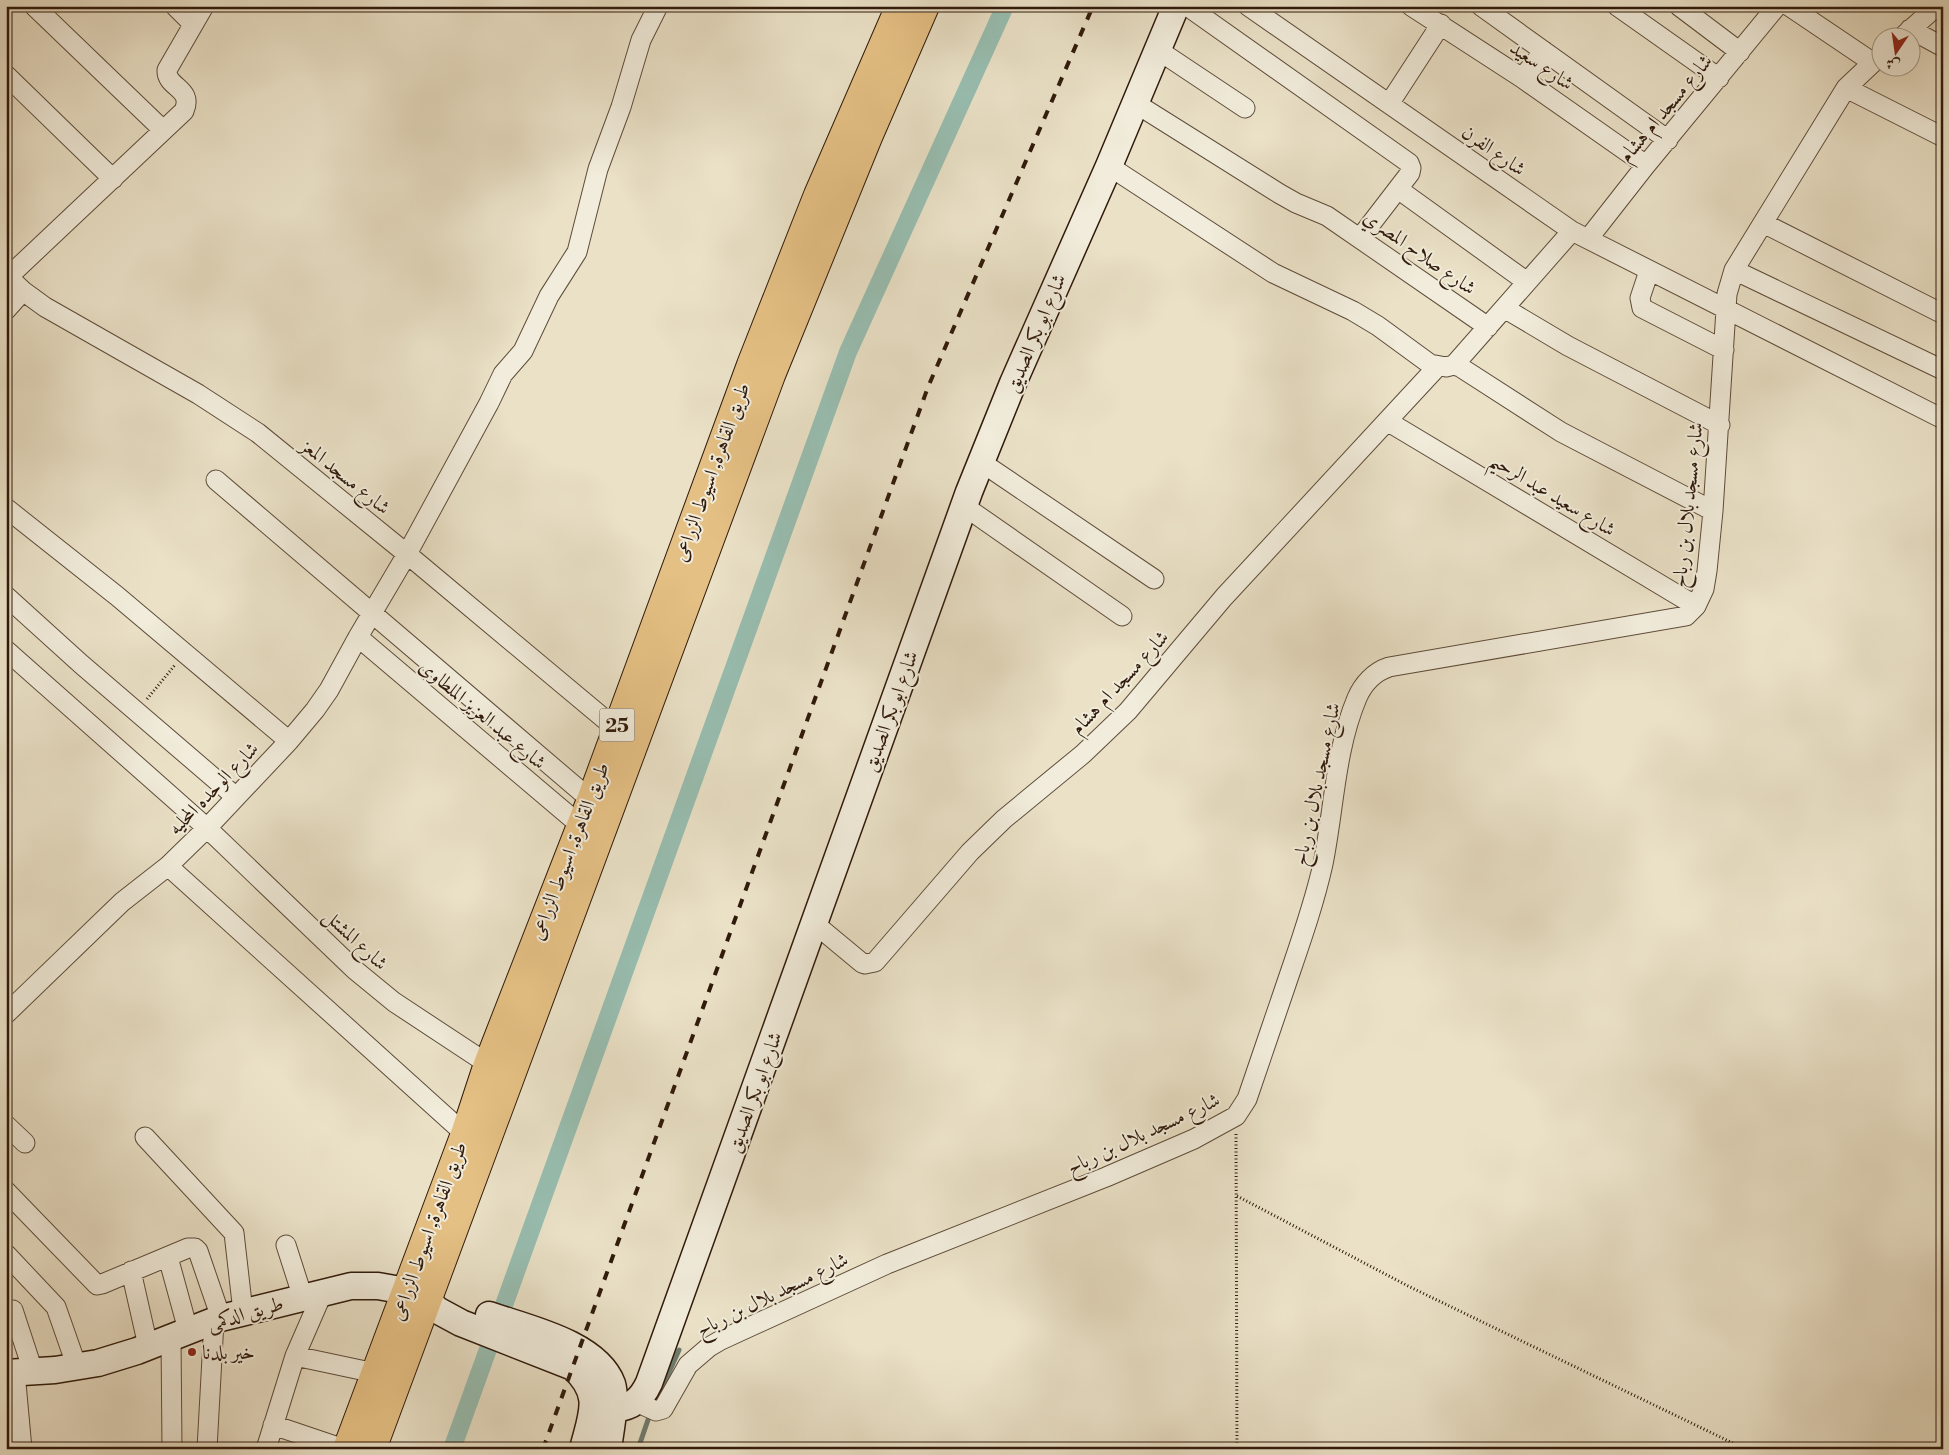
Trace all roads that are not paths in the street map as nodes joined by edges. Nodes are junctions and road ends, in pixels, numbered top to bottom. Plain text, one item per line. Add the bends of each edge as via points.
1 (34, 6) edge
2 (175, 6) edge
3 (204, 6) edge
4 (658, 6) edge
5 (900, 6) edge
6 (925, 6) edge
7 (1176, 6) edge
8 (1187, 6) edge
9 (1248, 6) edge
10 (1411, 6) edge
11 (1482, 6) edge
12 (1617, 6) edge
13 (1678, 6) edge
14 (1777, 6) edge
15 (1790, 6) edge
16 (1928, 9) edge
17 (193, 24) junction
18 (1441, 24) junction
19 (1910, 28) edge
20 (1922, 39) edge
21 (1943, 47) edge
22 (1158, 50) junction
23 (1544, 51) junction
24 (1740, 52) junction
25 (1872, 55) edge
26 (1872, 63) edge
27 (886, 65) junction
28 (6, 75) edge
29 (1522, 78) junction
30 (1719, 78) junction
31 (1846, 88) junction
32 (1136, 103) junction
33 (1389, 104) junction
34 (1245, 108) dead end
35 (163, 130) junction
36 (1943, 137) edge
37 (1668, 140) junction
38 (1646, 165) junction
39 (1109, 166) junction
40 (113, 179) junction
41 (1398, 189) junction
42 (1763, 223) junction
43 (1580, 235) junction
44 (1360, 238) junction
45 (1734, 270) junction
46 (1650, 271) junction
47 (7, 276) edge
48 (1527, 282) junction
49 (23, 291) junction
50 (1504, 308) junction
51 (6, 310) edge
52 (1726, 310) junction
53 (1943, 314) edge
54 (1488, 327) junction
55 (1724, 350) junction
56 (1446, 366) junction
57 (1943, 370) edge
58 (1943, 419) edge
59 (1387, 421) junction
60 (1720, 425) junction
61 (980, 462) junction
62 (216, 480) dead end
63 (964, 506) junction
64 (6, 508) edge
65 (1713, 511) junction
66 (407, 554) junction
67 (1154, 579) dead end
68 (6, 596) edge
69 (1696, 606) junction
70 (372, 612) junction
71 (1122, 616) dead end
72 (358, 637) junction
73 (6, 650) edge
74 (625, 737) junction
75 (289, 741) junction
76 (236, 797) junction
77 (591, 800) junction
78 (580, 825) junction
79 (207, 828) junction
80 (168, 866) junction
81 (815, 924) junction
82 (6, 1014) edge
83 (488, 1064) junction
84 (6, 1126) edge
85 (464, 1134) junction
86 (145, 1137) dead end
87 (25, 1143) dead end
88 (6, 1192) edge
89 (286, 1245) dead end
90 (6, 1254) edge
91 (168, 1257) junction
92 (131, 1271) junction
93 (313, 1296) junction
94 (417, 1296) junction
95 (13, 1310) dead end
96 (226, 1317) junction
97 (169, 1338) junction
98 (563, 1351) junction
99 (295, 1356) junction
100 (78, 1367) junction
101 (18, 1372) edge
102 (375, 1373) junction
103 (638, 1407) junction
104 (273, 1425) junction
105 (22, 1449) edge
106 (172, 1449) edge
107 (207, 1449) edge
108 (266, 1449) edge
109 (345, 1449) edge
110 (372, 1449) edge
111 (583, 1449) edge
112 (608, 1449) edge

1 - 35 street
2 - 17 street
3 - 17 street
4 - 66 street, شارع الوحده المحليه via 642,40 598,169 577,252 549,296 523,351 498,381
5 - 27 highway, طريق القاهرة, اسيوط الزراعى / 25
6 - 27 highway, طريق القاهرة, اسيوط الزراعى / 25
7 - 22 street, شارع ابو بكر الصديق
8 - 41 street via 1409,163 1411,170
9 - 33 street, شارع الفرن
10 - 18 street, شارع سعيد
11 - 23 street
12 - 30 street
13 - 24 street
14 - 24 street, شارع مسجد ام هشام
15 - 25 street
16 - 19 street
17 - 35 street via 167,70 187,103 184,111
18 - 29 street, شارع سعيد
18 - 33 street
20 - 21 street
22 - 32 street, شارع ابو بكر الصديق
22 - 34 street
23 - 29 street
23 - 37 street
24 - 30 street, شارع مسجد ام هشام
26 - 31 street, شارع مسجد بلال بن رباح
27 - 74 highway, طريق القاهرة, اسيوط الزراعى / 25 via 803,264 751,365
28 - 40 street
29 - 38 street, شارع سعيد
30 - 37 street, شارع مسجد ام هشام
31 - 36 street
31 - 42 street, شارع مسجد بلال بن رباح
32 - 39 street, شارع ابو بكر الصديق
32 - 44 street, شارع صلاح المصري via 1280,194 1327,216
33 - 43 street, شارع الفرن
35 - 40 street
37 - 38 street, شارع مسجد ام هشام
38 - 43 street, شارع مسجد ام هشام
39 - 56 street via 1273,273 1353,310 1423,360
39 - 61 street, شارع ابو بكر الصديق
40 - 47 street
41 - 44 street
41 - 48 street
42 - 45 street, شارع مسجد بلال بن رباح
42 - 53 street
43 - 46 street, شارع الفرن
43 - 48 street, شارع مسجد ام هشام
44 - 54 street, شارع صلاح المصري
45 - 52 street, شارع مسجد بلال بن رباح
45 - 57 street
46 - 52 street, شارع الفرن
46 - 55 street via 1640,298 1642,308
47 - 49 street, شارع مسجد المعز
48 - 50 street, شارع مسجد ام هشام
49 - 51 street
49 - 66 street, شارع مسجد المعز via 60,316 228,412 288,456
50 - 54 street, شارع مسجد ام هشام
50 - 60 street via 1568,346
52 - 55 street, شارع مسجد بلال بن رباح
52 - 58 street, شارع الفرن
54 - 56 street, شارع مسجد ام هشام
55 - 60 street, شارع مسجد بلال بن رباح
56 - 59 street, شارع مسجد ام هشام
56 - 65 street via 1460,366 1561,432
59 - 69 street, شارع سعيد عبد الرحيم
59 - 81 street, شارع مسجد ام هشام via 1224,597 1128,711 970,852 875,962 862,963
60 - 65 street, شارع مسجد بلال بن رباح
61 - 63 street, شارع ابو بكر الصديق
61 - 67 street
62 - 70 street
63 - 71 street
63 - 81 street, شارع ابو بكر الصديق
64 - 75 street
65 - 69 street, شارع مسجد بلال بن رباح via 1704,589
66 - 70 street, شارع الوحده المحليه
66 - 74 street, شارع مسجد المعز
68 - 76 street
69 - 103 street, شارع مسجد بلال بن رباح via 1686,616 1380,670 1370,678 1358,697 1350,721 1323,865 1311,910 1247,1099 1236,1116 1194,1139 1106,1177 887,1264 715,1344 688,1365 666,1406 660,1411
70 - 72 street, شارع الوحده المحليه
70 - 77 street
72 - 75 street, شارع الوحده المحليه via 322,700
72 - 78 street, شارع عبد العزيز الملطاوى
73 - 79 street, شارع المشتل
74 - 77 highway, طريق القاهرة, اسيوط الزراعى / 25
74 - 94 highway, طريق القاهرة, اسيوط الزراعى / 25
75 - 76 street, شارع الوحده المحليه
76 - 79 street, شارع الوحده المحليه
77 - 78 highway, طريق القاهرة, اسيوط الزراعى / 25
78 - 83 highway, طريق القاهرة, اسيوط الزراعى / 25
79 - 80 street, شارع الوحده المحليه
79 - 83 street, شارع المشتل via 374,987
80 - 82 street, شارع الوحده المحليه via 122,902
80 - 85 street
81 - 103 street, شارع ابو بكر الصديق
83 - 85 highway, طريق القاهرة, اسيوط الزراعى / 25
84 - 87 street
85 - 94 highway, طريق القاهرة, اسيوط الزراعى / 25
86 - 96 street via 234,1234
88 - 92 street via 94,1284 102,1284
89 - 93 street
90 - 100 street via 56,1307
91 - 92 street
91 - 96 street via 188,1248 196,1249
91 - 97 street
92 - 97 street
93 - 94 street, طريق الدكمى via 350,1286 378,1286
93 - 96 street, طريق الدكمى
93 - 99 street
94 - 98 street via 437,1310 464,1315
94 - 102 highway, طريق القاهرة, اسيوط الزراعى / 25
94 - 110 highway, طريق القاهرة, اسيوط الزراعى / 25
95 - 101 street
96 - 97 street, طريق الدكمى
96 - 107 street
97 - 100 street, طريق الدكمى via 117,1358
97 - 106 street
98 - 103 street via 579,1348
98 - 111 street via 586,1379 592,1395 592,1412
99 - 102 street
99 - 104 street
100 - 101 street, طريق الدكمى
101 - 105 street
102 - 109 highway, طريق القاهرة, اسيوط الزراعى / 25
103 - 112 street
104 - 108 street
104 - 109 street

